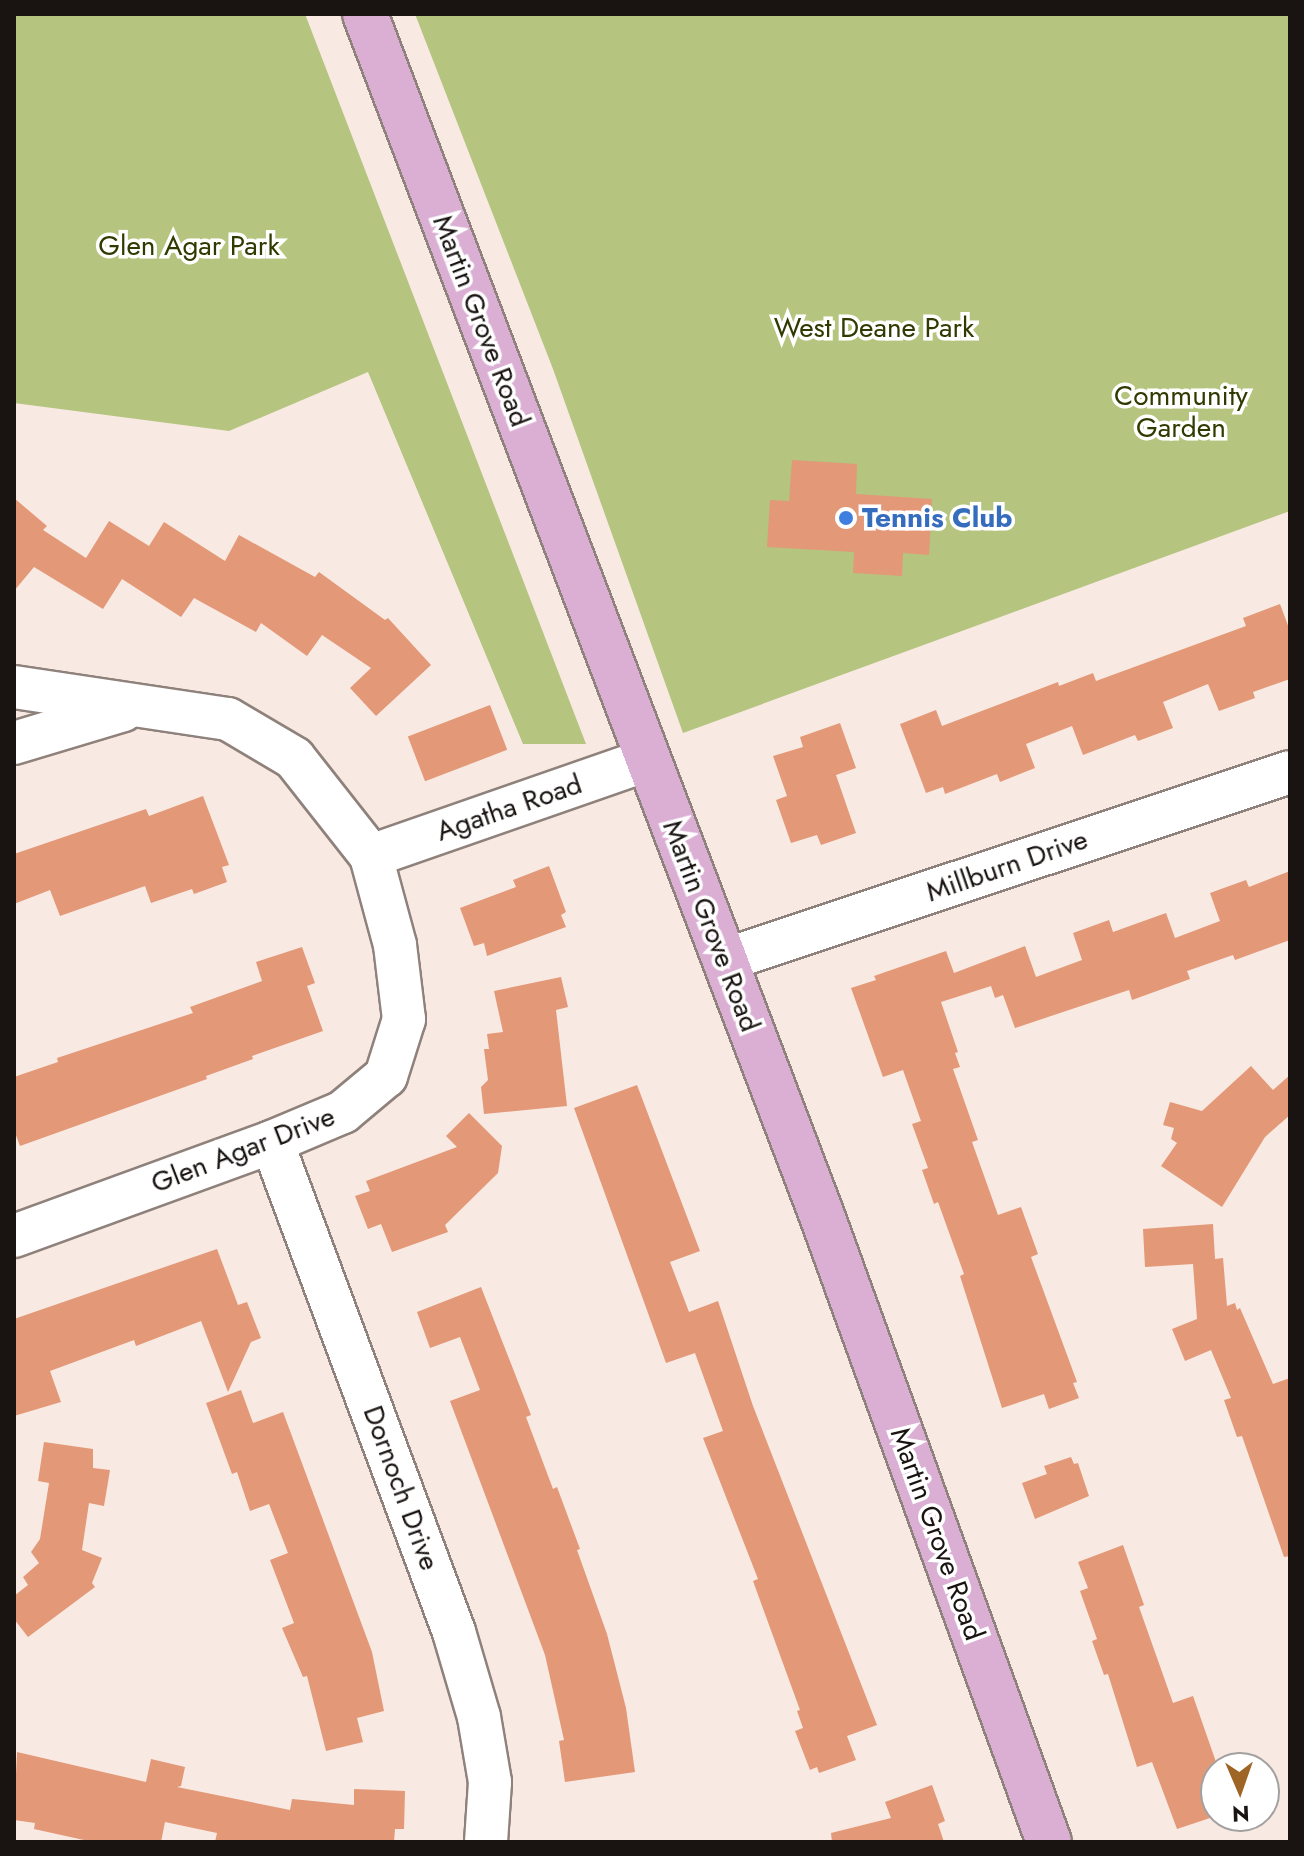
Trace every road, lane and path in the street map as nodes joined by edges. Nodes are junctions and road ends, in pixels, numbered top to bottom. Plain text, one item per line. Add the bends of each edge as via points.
1 (365, 14) edge
2 (14, 687) edge
3 (140, 705) junction
4 (14, 743) edge
5 (647, 760) junction
6 (1290, 772) edge
7 (371, 856) junction
8 (725, 960) junction
9 (272, 1142) junction
10 (14, 1236) edge
11 (486, 1842) edge
12 (1049, 1842) edge

1 - 5 main road, Martin Grove Road
2 - 3 street
3 - 4 street
3 - 7 street via 228,719 294,758
5 - 7 street, Agatha Road
5 - 8 main road, Martin Grove Road
6 - 8 street, Millburn Drive
7 - 9 street, Glen Agar Drive via 395,945 404,1019 386,1076 343,1112
8 - 12 main road, Martin Grove Road
9 - 10 street, Glen Agar Drive
9 - 11 street, Dornoch Drive via 454,1632 479,1717 490,1782

